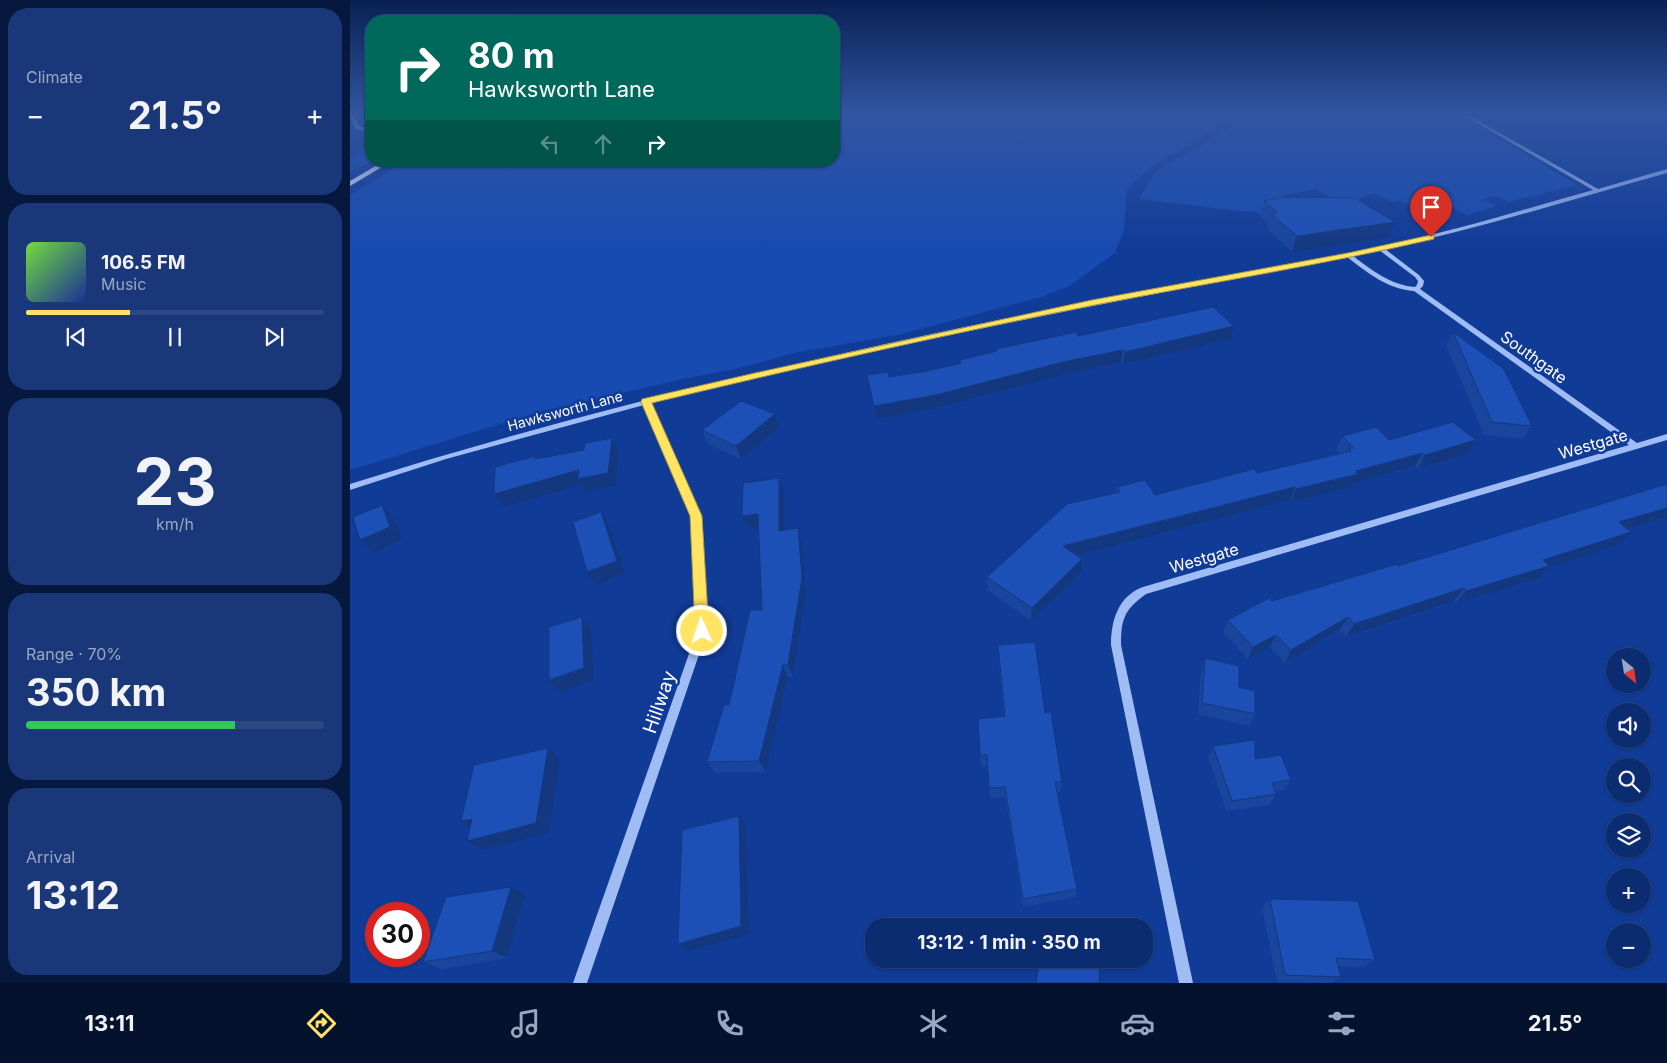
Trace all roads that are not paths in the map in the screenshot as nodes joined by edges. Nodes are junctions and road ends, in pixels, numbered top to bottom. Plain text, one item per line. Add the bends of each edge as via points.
1 (1541, 158) edge
2 (379, 167) edge
3 (1667, 171) edge
4 (350, 184) edge
5 (1599, 191) junction
6 (1380, 248) junction
7 (1348, 255) junction
8 (1416, 290) junction
9 (646, 402) junction
10 (1667, 437) edge
11 (1636, 446) junction
12 (350, 487) edge
13 (580, 983) edge
14 (1186, 983) edge

1 - 5 street
2 - 4 main road
3 - 5 street, Hawksworth Lane
5 - 6 street, Hawksworth Lane
6 - 7 street, Hawksworth Lane
6 - 8 street via 1418,276 1421,281
7 - 8 street, Southgate via 1385,282
7 - 9 street, Hawksworth Lane via 1092,303
8 - 11 street, Southgate
9 - 12 street, Hawksworth Lane via 444,457
9 - 13 street, Hillway via 696,516 702,631
10 - 11 street, Westgate
11 - 14 street, Westgate via 1143,591 1128,601 1118,615 1116,645

